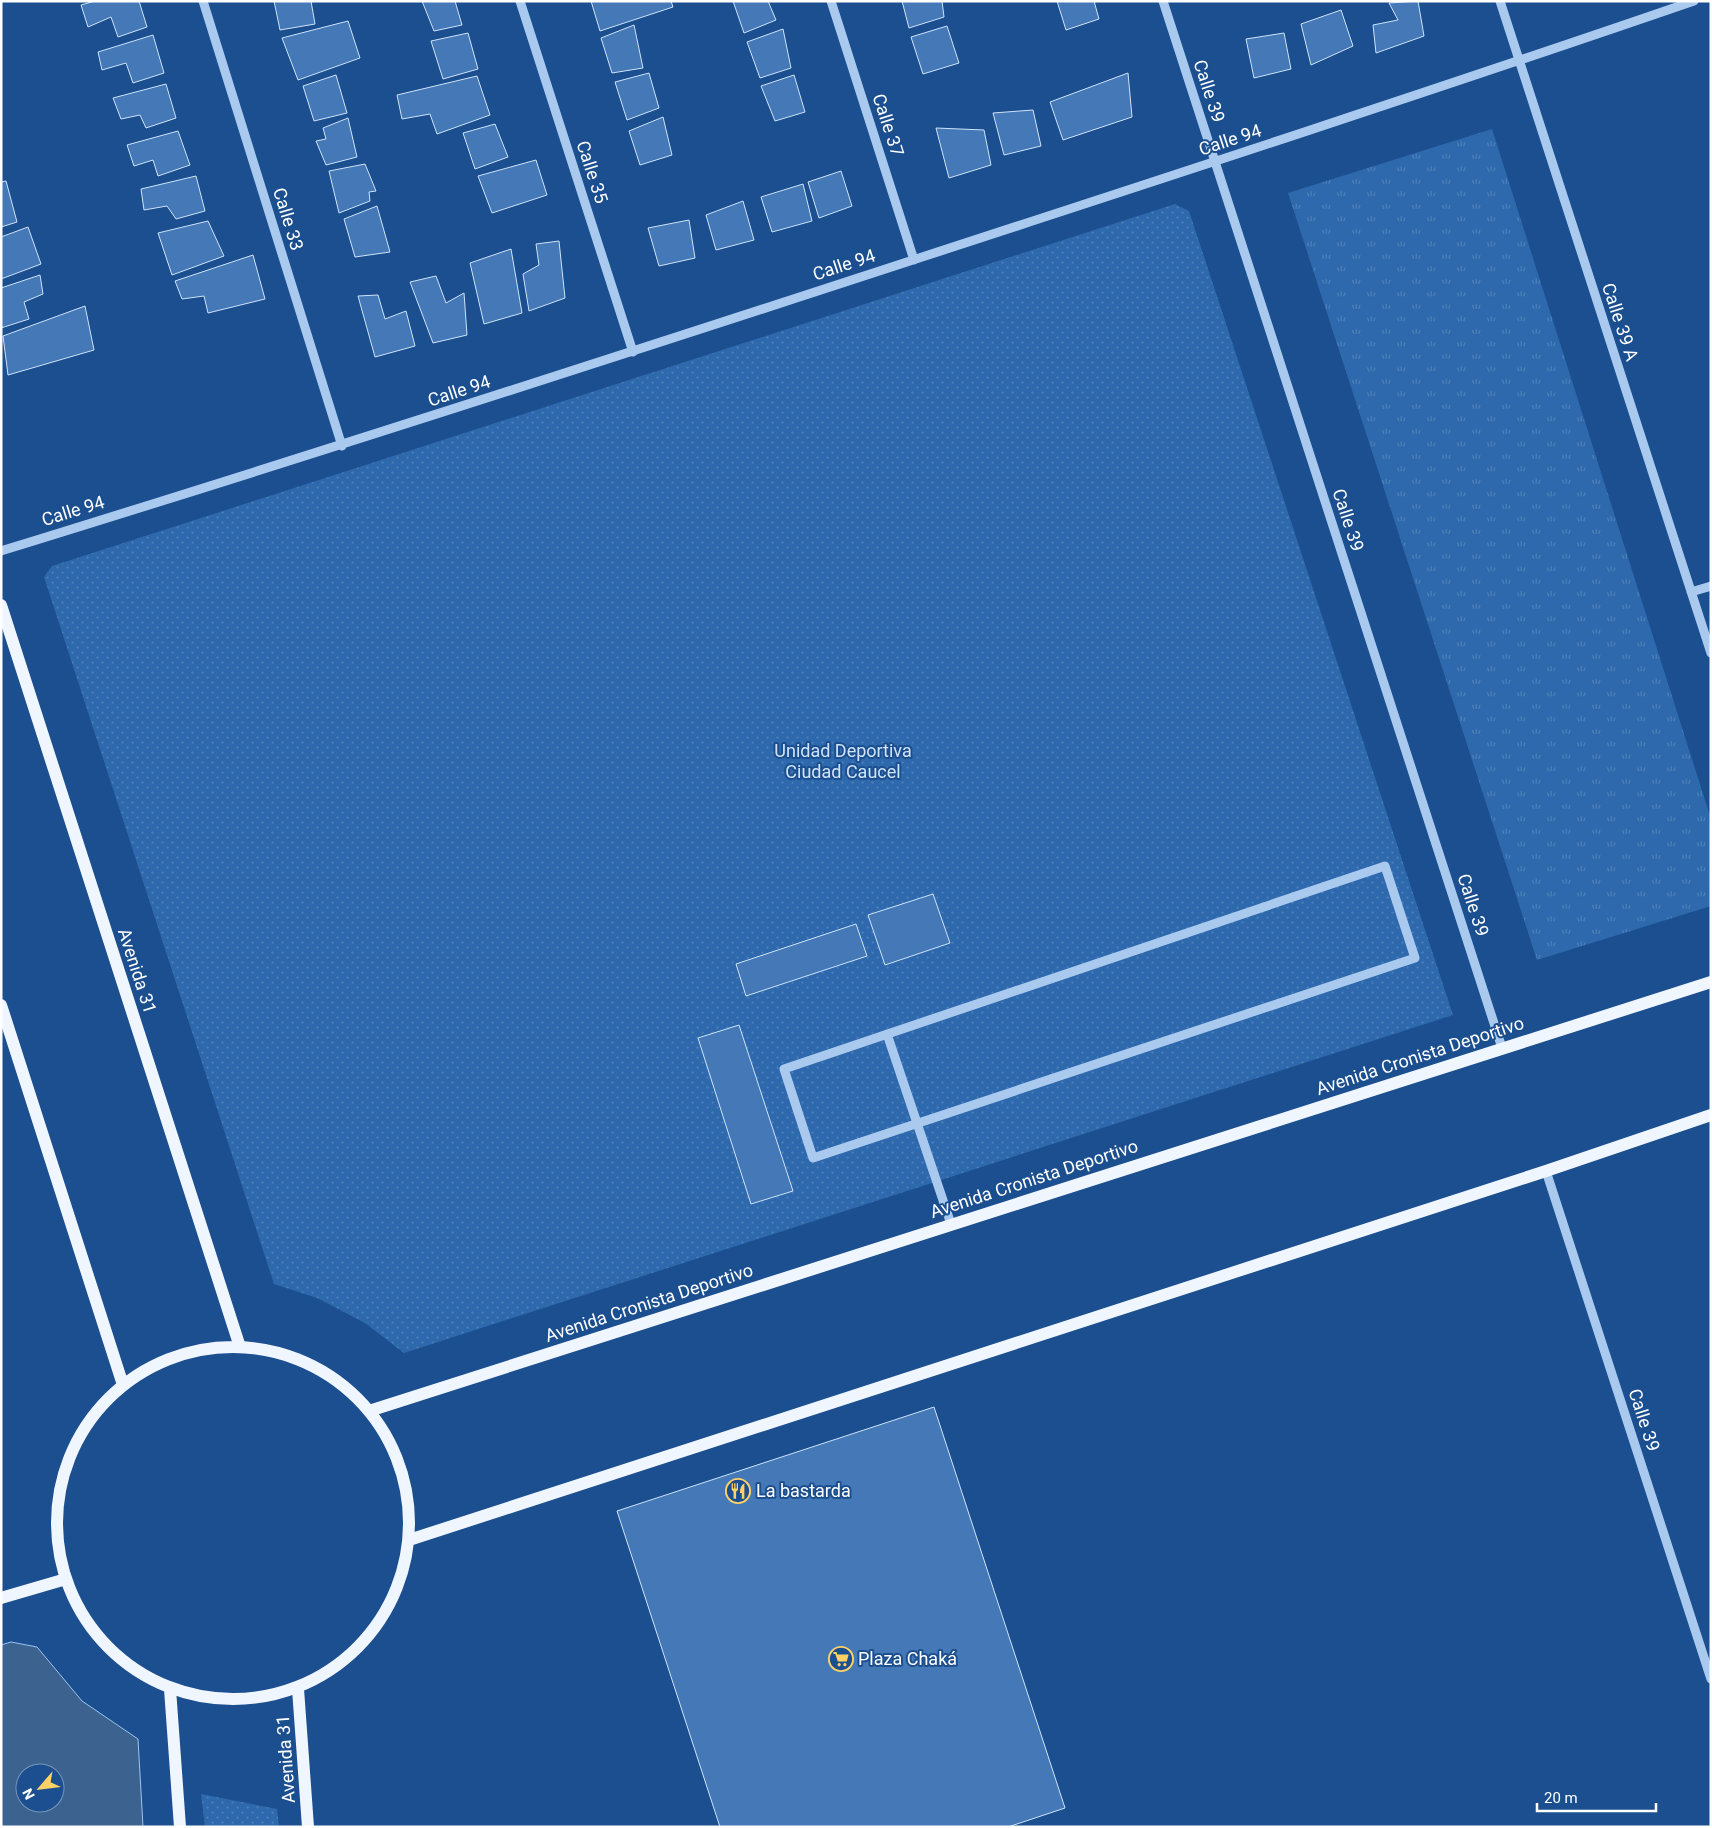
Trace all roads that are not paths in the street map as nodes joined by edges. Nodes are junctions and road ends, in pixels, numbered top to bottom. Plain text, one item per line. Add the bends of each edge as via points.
1 (203, 1) edge
2 (520, 1) edge
3 (831, 1) edge
4 (1163, 1) edge
5 (1500, 1) edge
6 (1694, 1) edge
7 (1519, 61) junction
8 (1215, 162) junction
9 (914, 260) junction
10 (633, 352) junction
11 (342, 446) junction
12 (1, 551) edge
13 (1711, 586) edge
14 (1690, 592) junction
15 (1, 605) edge
16 (1711, 653) edge
17 (1711, 982) edge
18 (1, 1005) edge
19 (888, 1034) junction
20 (1502, 1048) junction
21 (1711, 1115) edge
22 (917, 1123) junction
23 (1546, 1171) junction
24 (951, 1224) junction
25 (240, 1347) junction
26 (123, 1385) junction
27 (369, 1411) junction
28 (409, 1540) junction
29 (66, 1579) junction
30 (1, 1598) edge
31 (1711, 1679) edge
32 (170, 1689) junction
33 (298, 1689) junction
34 (180, 1827) edge
35 (308, 1827) edge

1 - 11 street, Calle 33
2 - 10 street, Calle 35
3 - 9 street, Calle 37
4 - 8 street, Calle 39
5 - 7 street, Calle 39 A
6 - 7 street, Calle 94
7 - 8 street, Calle 94
7 - 14 street, Calle 39 A
8 - 9 street, Calle 94
8 - 20 street, Calle 39
9 - 10 street, Calle 94
10 - 11 street, Calle 94
11 - 12 street, Calle 94
13 - 14 street
14 - 16 street, Calle 39 A
15 - 25 main road, Avenida 31
17 - 20 main road, Avenida Cronista Deportivo
18 - 26 main road
19 - 22 street
19 - 22 street via 784,1069 813,1158
19 - 22 street via 1385,866 1415,958
20 - 24 main road, Avenida Cronista Deportivo
21 - 23 main road
22 - 24 street
23 - 28 main road
23 - 31 street, Calle 39
24 - 27 main road, Avenida Cronista Deportivo
25 - 26 main road via 190,1352 150,1366
25 - 27 main road via 283,1354 330,1376
26 - 29 main road via 83,1430 63,1476 57,1528
27 - 28 main road via 394,1450 405,1485
28 - 33 main road via 398,1588 374,1630 340,1665
29 - 30 main road
29 - 32 main road via 89,1625 125,1663
32 - 33 main road via 212,1699 256,1699
32 - 34 main road
33 - 35 main road, Avenida 31

